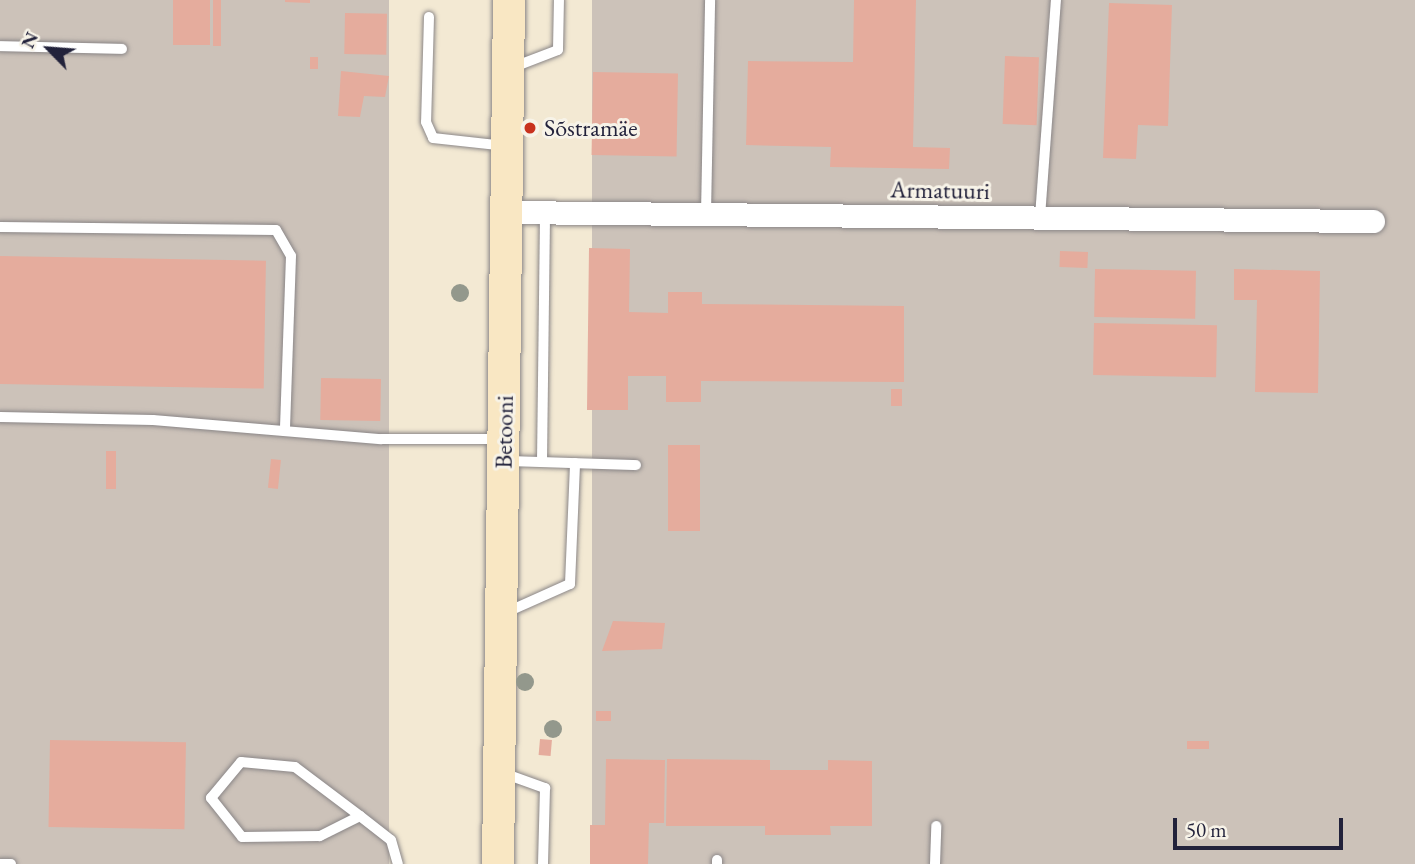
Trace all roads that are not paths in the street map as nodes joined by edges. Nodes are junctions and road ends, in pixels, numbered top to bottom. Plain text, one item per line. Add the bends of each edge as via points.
1 (509, 0) edge
2 (559, 0) edge
3 (710, 0) edge
4 (1056, 0) edge
5 (429, 17) dead end
6 (0, 46) edge
7 (122, 49) dead end
8 (508, 69) junction
9 (507, 146) junction
10 (507, 212) junction
11 (545, 212) junction
12 (706, 214) junction
13 (1040, 217) junction
14 (1373, 221) dead end
15 (0, 228) edge
16 (0, 417) edge
17 (285, 431) junction
18 (504, 450) junction
19 (542, 462) junction
20 (575, 463) junction
21 (636, 465) dead end
22 (501, 615) junction
23 (500, 772) junction
24 (359, 816) junction
25 (936, 826) dead end
26 (0, 864) edge
27 (11, 864) edge
28 (398, 864) edge
29 (498, 864) edge
30 (543, 864) edge
31 (935, 864) edge

1 - 8 street, Betooni
2 - 8 lane via 558,50
3 - 12 lane
4 - 13 lane
5 - 9 lane via 426,122 433,138
6 - 7 lane
8 - 9 street, Betooni
9 - 10 street, Betooni
10 - 11 street, Armatuuri
10 - 18 street, Betooni
11 - 12 street, Armatuuri
11 - 19 lane
12 - 13 street, Armatuuri
13 - 14 street, Armatuuri
15 - 17 lane via 276,230 291,256
16 - 17 lane
17 - 18 lane
18 - 19 lane
18 - 22 street, Betooni
19 - 20 lane
20 - 21 lane
20 - 22 lane via 570,584
22 - 23 street, Betooni
23 - 29 street, Betooni
23 - 30 lane via 545,788
24 - 24 lane via 295,767 241,762 211,798 242,837 320,836
24 - 28 lane via 391,840
25 - 31 lane
26 - 27 lane

